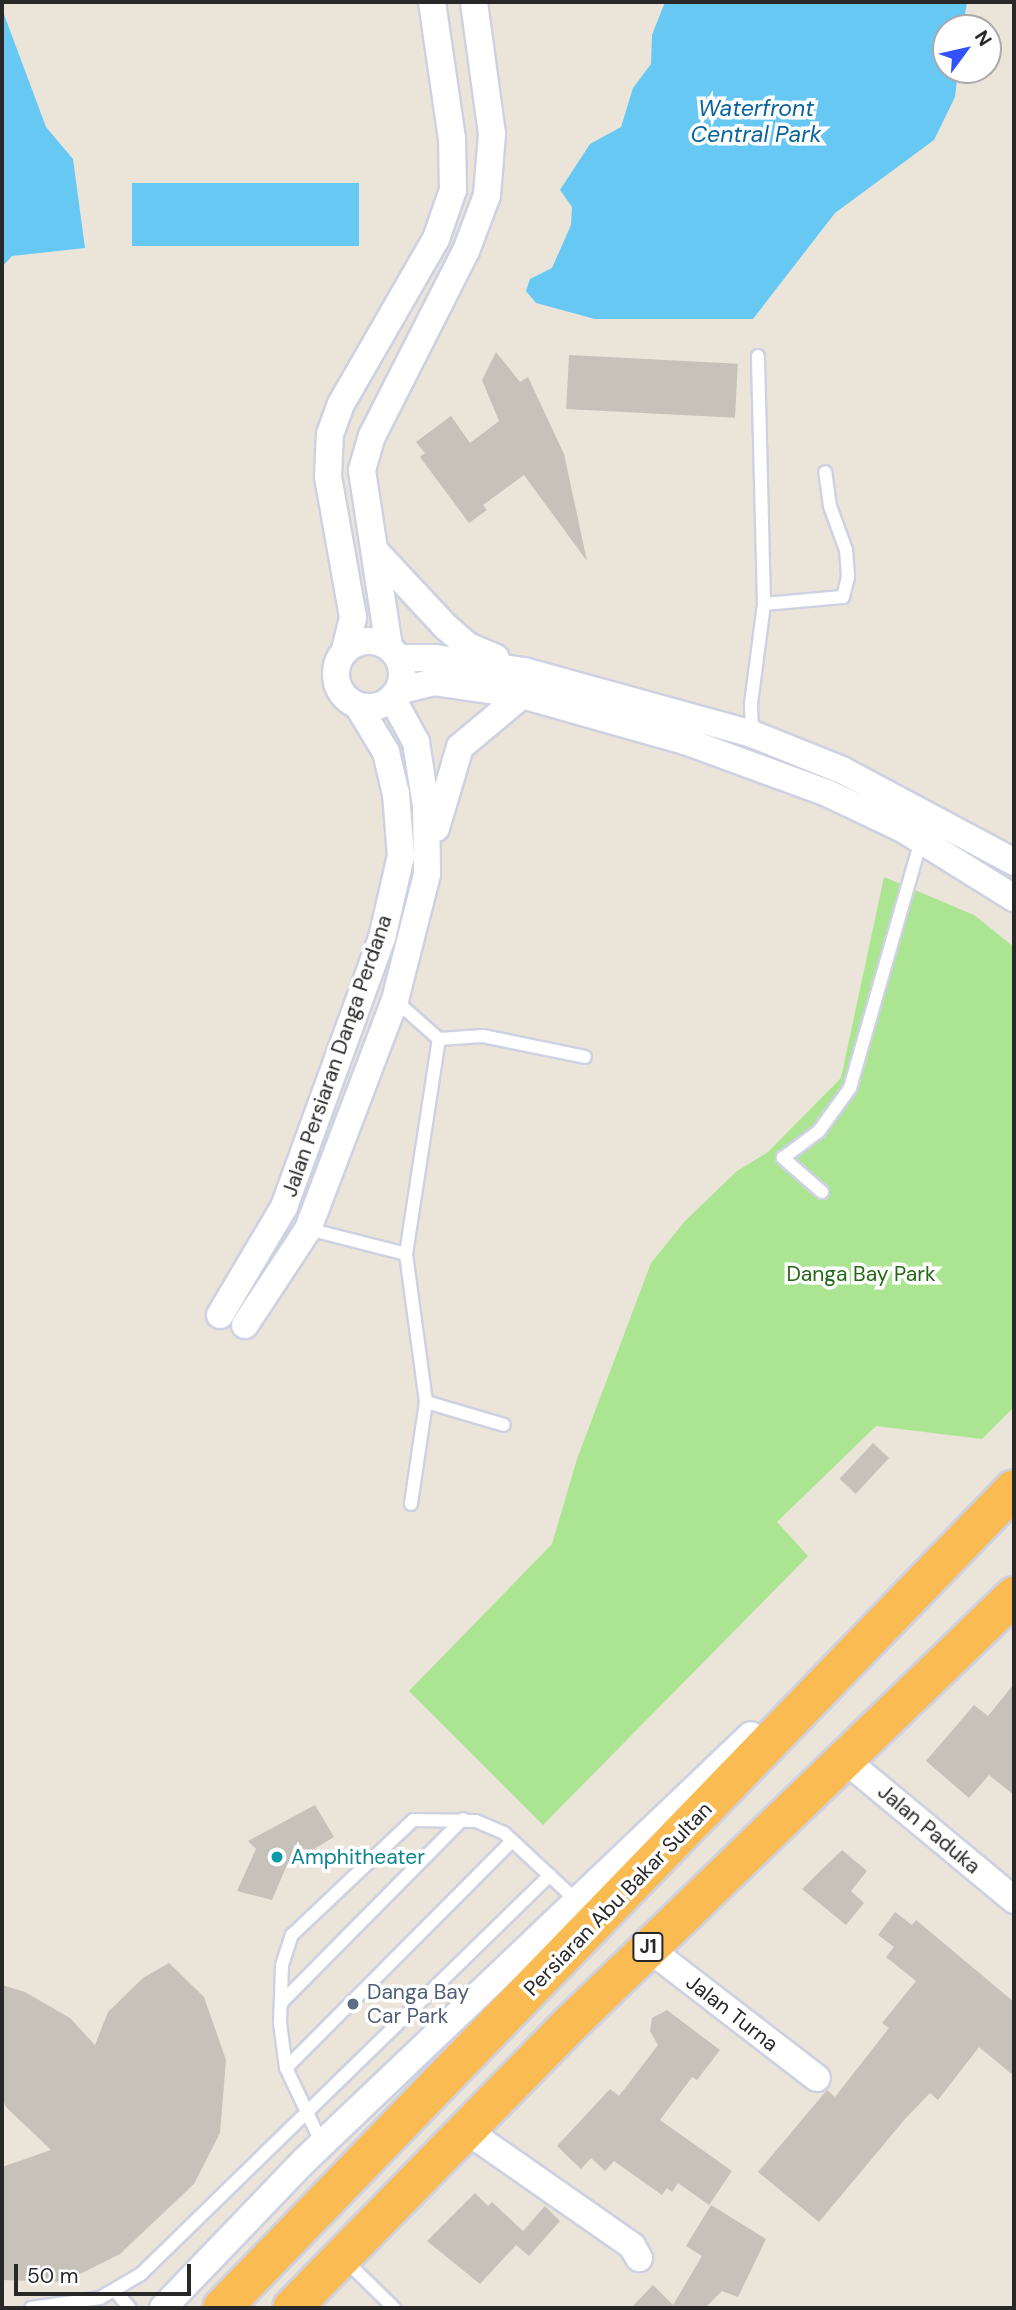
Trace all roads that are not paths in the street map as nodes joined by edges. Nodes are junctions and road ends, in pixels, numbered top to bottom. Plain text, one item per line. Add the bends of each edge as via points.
1 (432, 2) edge
2 (474, 2) edge
3 (758, 356) dead end
4 (825, 472) dead end
5 (376, 552) junction
6 (764, 604) junction
7 (345, 650) junction
8 (394, 652) junction
9 (523, 683) junction
10 (395, 694) junction
11 (358, 706) junction
12 (752, 734) junction
13 (921, 840) junction
14 (1014, 862) edge
15 (427, 874) junction
16 (1014, 898) edge
17 (395, 1000) junction
18 (439, 1039) junction
19 (585, 1057) dead end
20 (822, 1192) dead end
21 (308, 1229) junction
22 (406, 1254) junction
23 (220, 1315) dead end
24 (246, 1325) dead end
25 (426, 1402) junction
26 (504, 1425) dead end
27 (1014, 1489) edge
28 (411, 1504) dead end
29 (1014, 1597) edge
30 (898, 1610) junction
31 (843, 1758) junction
32 (463, 1819) junction
33 (512, 1841) junction
34 (550, 1875) junction
35 (1014, 1900) edge
36 (579, 1903) junction
37 (648, 1948) junction
38 (281, 2003) junction
39 (286, 2068) junction
40 (817, 2078) dead end
41 (309, 2114) junction
42 (466, 2130) junction
43 (322, 2145) junction
44 (341, 2257) junction
45 (639, 2258) dead end
46 (116, 2292) junction
47 (79, 2306) edge
48 (31, 2308) edge
49 (130, 2308) edge
50 (163, 2308) edge
51 (222, 2308) edge
52 (292, 2308) edge
53 (394, 2308) edge

1 - 7 street via 452,139 453,190 436,239 341,404 330,434 328,476 353,617
2 - 5 street via 492,134 486,195 466,251 372,436 362,470
3 - 6 lane
4 - 6 lane via 830,506 846,550 848,578 843,597
5 - 8 street
5 - 9 street via 468,646
6 - 12 lane via 751,704
7 - 8 street via 369,640
7 - 11 street via 336,666 337,684
8 - 9 street via 435,658
8 - 10 street via 402,675
9 - 10 street via 433,682
9 - 12 street
9 - 13 street via 827,793
9 - 15 street via 460,747 442,796
10 - 11 street via 376,707
10 - 15 street, Jalan Persiaran Danga Perdana via 416,742 425,806
11 - 23 street, Jalan Persiaran Danga Perdana via 386,752 396,794 401,856 382,938 284,1207
12 - 14 street via 842,769
13 - 16 street
13 - 20 lane via 850,1088 819,1130 783,1158
15 - 17 street, Jalan Persiaran Danga Perdana
17 - 18 lane
17 - 21 street, Jalan Persiaran Danga Perdana
18 - 19 lane via 483,1036
18 - 22 lane
21 - 22 lane
21 - 24 street, Jalan Persiaran Danga Perdana
22 - 25 lane
25 - 26 lane
25 - 28 lane
27 - 30 highway, Persiaran Abu Bakar Sultan
29 - 31 highway, J1
30 - 36 street via 814,1673
30 - 51 highway, Persiaran Abu Bakar Sultan
31 - 35 street, Jalan Paduka
31 - 37 highway, J1
32 - 33 lane via 476,1821
32 - 38 lane
32 - 38 lane via 413,1819 292,1936 282,1965
33 - 34 lane
33 - 39 lane
34 - 36 lane
34 - 41 lane
36 - 43 street
37 - 40 street, Jalan Turna
37 - 42 highway, J1
38 - 39 lane
39 - 41 lane
41 - 43 lane
41 - 46 lane via 141,2274
42 - 44 highway, J1
42 - 45 street via 632,2246
43 - 50 street
44 - 52 highway, J1
44 - 53 lane
46 - 47 lane
46 - 49 lane
47 - 48 lane

